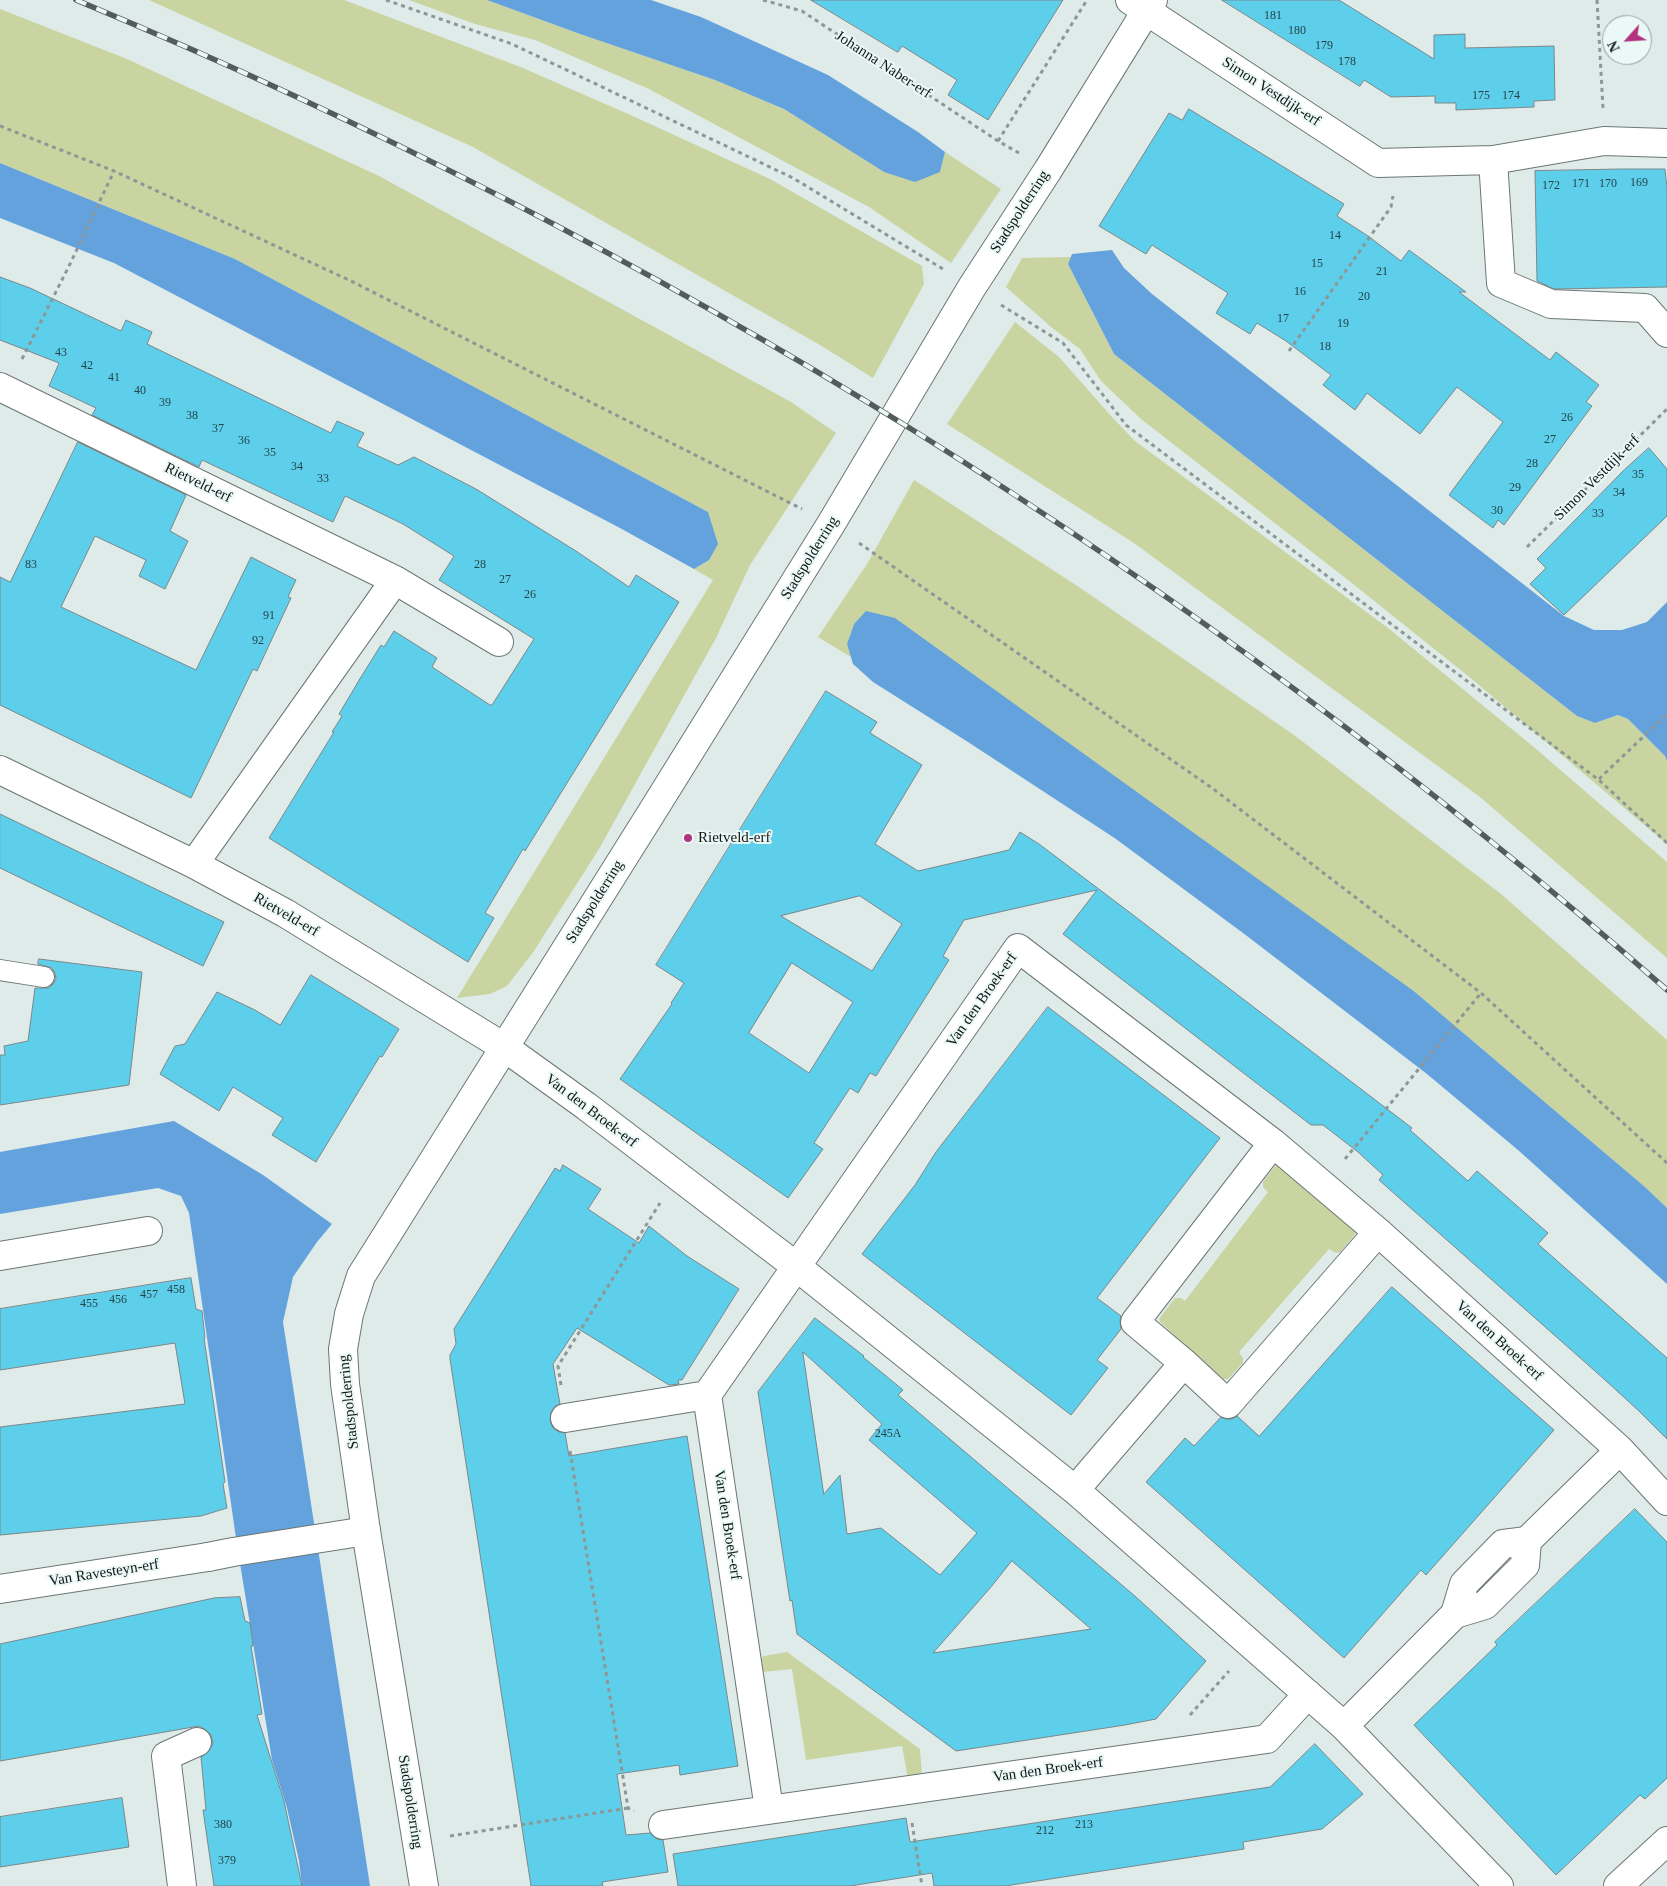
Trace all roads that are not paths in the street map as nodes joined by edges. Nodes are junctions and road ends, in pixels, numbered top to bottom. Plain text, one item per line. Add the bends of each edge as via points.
1 (1143, 4) edge
2 (1667, 143) edge
3 (1493, 160) junction
4 (1667, 333) edge
5 (5, 389) edge
6 (395, 580) junction
7 (499, 642) dead end
8 (1, 774) edge
9 (194, 864) junction
10 (0, 970) edge
11 (44, 977) dead end
12 (504, 1047) junction
13 (1274, 1143) junction
14 (148, 1231) dead end
15 (1378, 1232) junction
16 (0, 1256) edge
17 (797, 1267) junction
18 (1184, 1363) junction
19 (707, 1395) junction
20 (565, 1418) road end
21 (1620, 1450) junction
22 (1075, 1490) junction
23 (1667, 1501) edge
24 (366, 1530) junction
25 (0, 1589) edge
26 (1308, 1694) junction
27 (1344, 1726) junction
28 (197, 1742) dead end
29 (769, 1809) junction
30 (664, 1825) road end
31 (1667, 1841) edge
32 (182, 1886) edge
33 (424, 1886) edge
34 (1499, 1886) edge
35 (1618, 1886) edge

1 - 3 street, Simon Vestdijk-erf via 1378,163
1 - 12 street, Stadspolderring via 1048,170 972,287 831,524
2 - 3 street, Simon Vestdijk-erf via 1604,141
3 - 4 street via 1501,283 1551,304 1645,308
5 - 6 street, Rietveld-erf
6 - 7 street, Rietveld-erf
6 - 9 street
8 - 9 street, Rietveld-erf
9 - 12 street, Rietveld-erf via 285,913
10 - 11 lane
12 - 17 street, Van den Broek-erf
12 - 24 street, Stadspolderring via 361,1276 349,1314 343,1349 345,1384
13 - 15 street, Van den Broek-erf
13 - 17 street, Van den Broek-erf via 1018,948
13 - 18 street via 1136,1322
14 - 16 street
15 - 18 street via 1228,1404
15 - 21 street, Van den Broek-erf
17 - 19 street, Van den Broek-erf
17 - 22 street, Van den Broek-erf
18 - 22 street
19 - 20 street
19 - 29 street, Van den Broek-erf
21 - 23 street, Van den Broek-erf
21 - 27 street via 1527,1541 1503,1544 1464,1584 1455,1614
22 - 26 street, Van den Broek-erf
24 - 25 street, Van Ravesteyn-erf
24 - 33 street, Stadspolderring
26 - 27 street, Van den Broek-erf
26 - 29 street, Van den Broek-erf via 1267,1740
27 - 34 street, Van den Broek-erf
28 - 32 street via 166,1756
29 - 30 street, Van den Broek-erf
31 - 35 street

